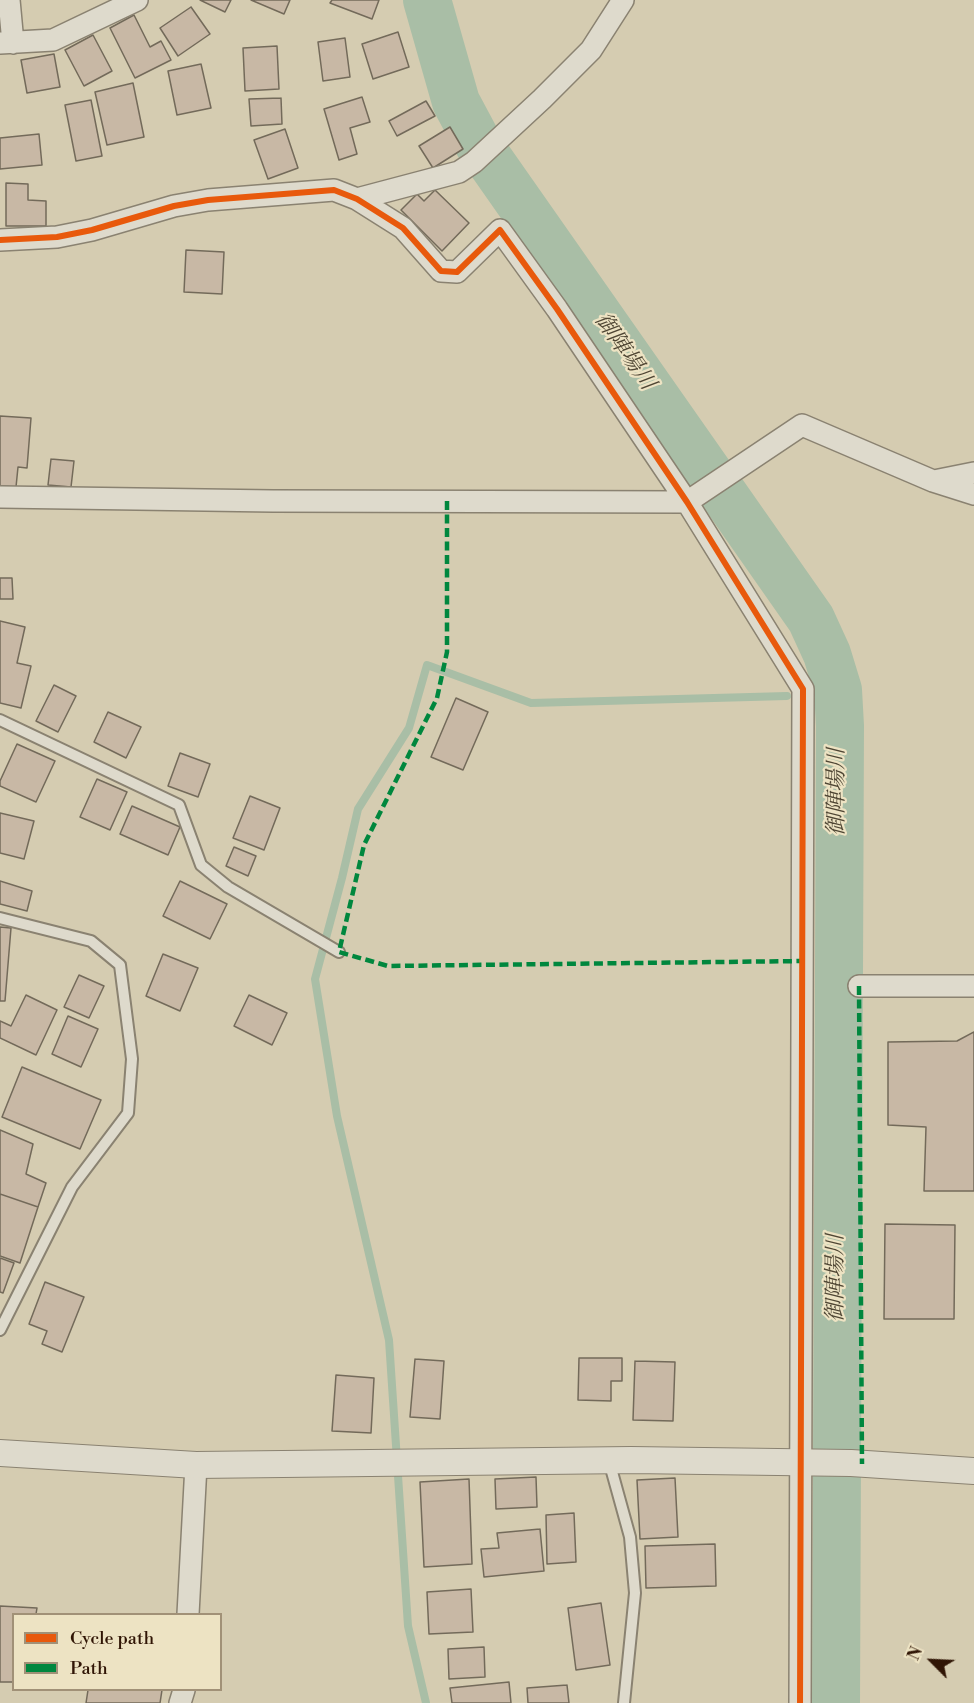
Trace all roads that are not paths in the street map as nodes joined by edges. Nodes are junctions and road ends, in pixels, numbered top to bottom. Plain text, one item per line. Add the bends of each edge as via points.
1 (9, 0) edge
2 (137, 0) edge
3 (623, 0) edge
4 (6, 43) edge
5 (357, 199) junction
6 (0, 240) edge
7 (974, 473) edge
8 (933, 481) junction
9 (974, 494) edge
10 (0, 496) edge
11 (691, 499) junction
12 (0, 720) edge
13 (0, 918) edge
14 (339, 952) dead end
15 (860, 986) dead end
16 (974, 986) edge
17 (0, 1330) edge
18 (0, 1453) edge
19 (609, 1461) junction
20 (802, 1463) junction
21 (196, 1465) junction
22 (974, 1471) edge
23 (188, 1613) edge
24 (624, 1703) edge
25 (800, 1703) edge

1 - 4 street
2 - 4 street via 53,40
3 - 5 street via 591,50 474,162 459,172
5 - 6 street via 334,190 208,200 80,233
5 - 11 street via 403,228 441,271 457,272 500,230
7 - 8 street
8 - 9 street
8 - 11 street via 802,425
10 - 11 street via 273,501
11 - 20 street via 803,689
12 - 14 lane via 179,805 201,865 228,886
13 - 17 lane via 92,941 120,965 132,1059 128,1113 72,1186
15 - 16 street
18 - 21 street
19 - 20 street
19 - 21 street
19 - 24 lane via 630,1537 635,1593
20 - 22 street
20 - 25 street
21 - 23 street

